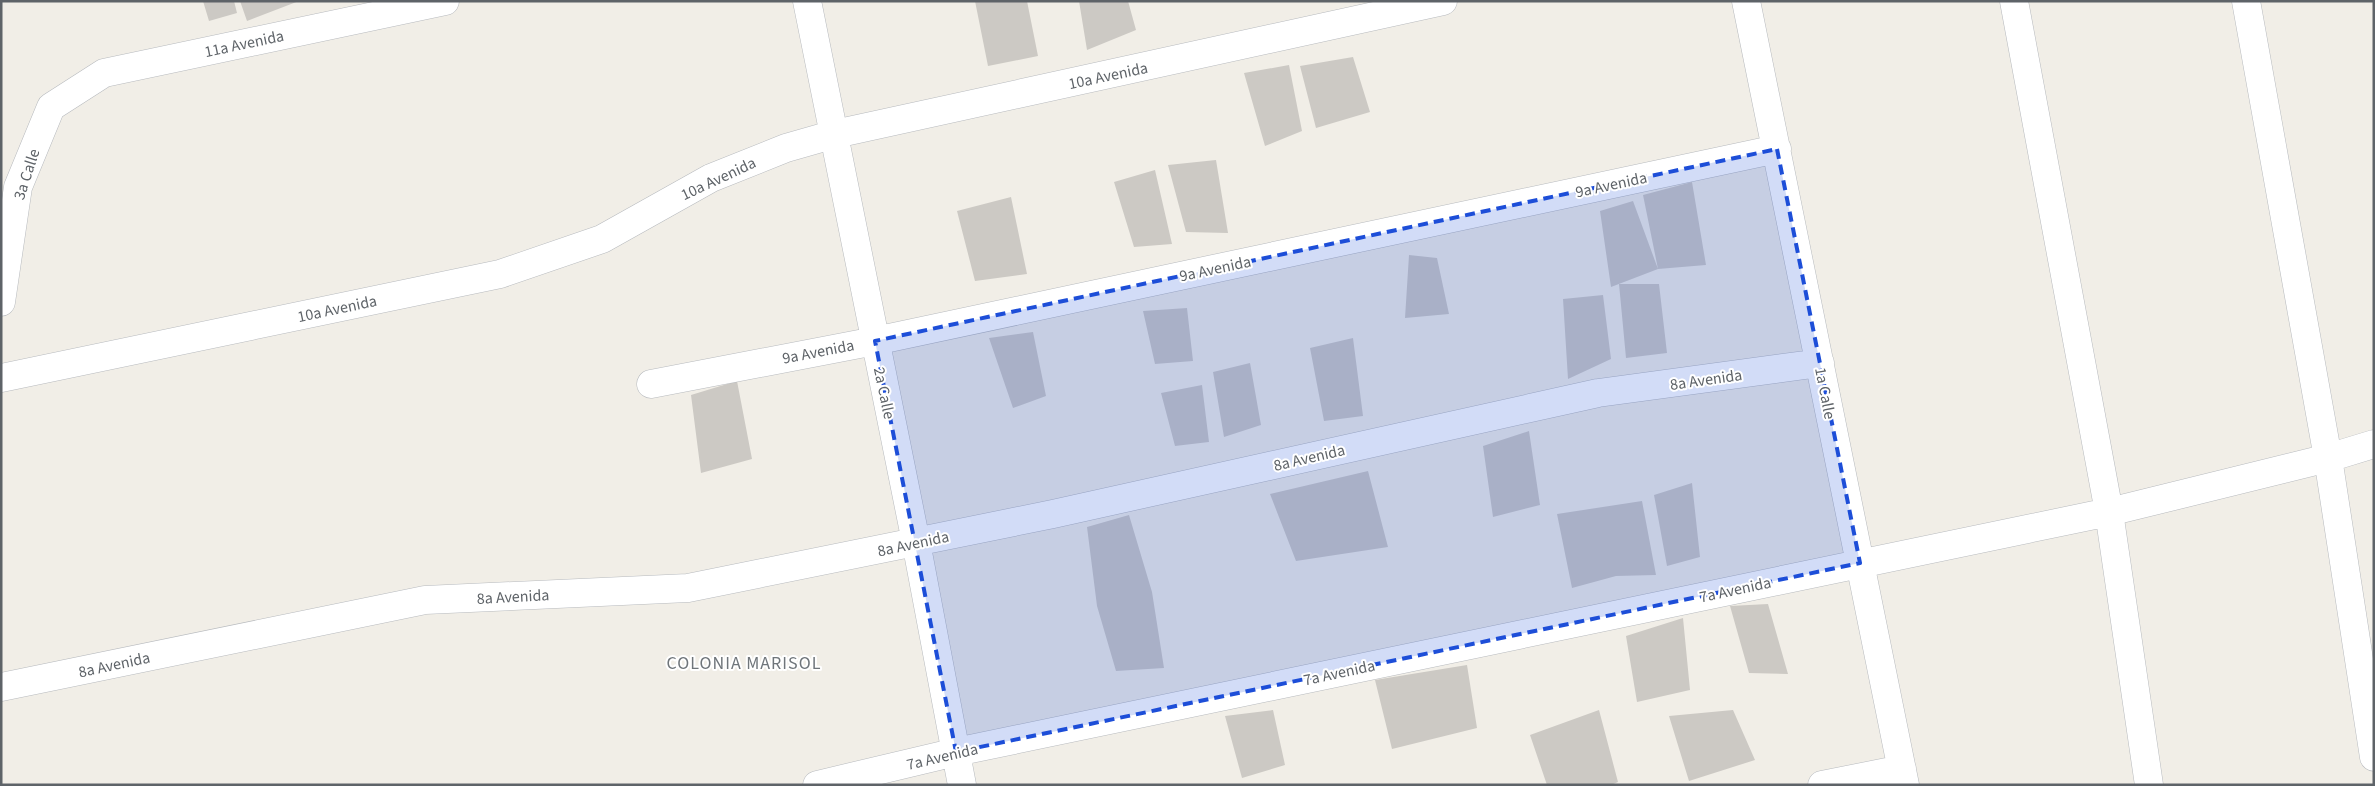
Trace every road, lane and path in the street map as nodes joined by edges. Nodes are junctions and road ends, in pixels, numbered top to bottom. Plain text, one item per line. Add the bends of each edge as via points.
1 (445, 1) edge
2 (807, 1) edge
3 (1443, 1) edge
4 (1746, 1) edge
5 (2014, 1) edge
6 (2246, 1) edge
7 (51, 107) joint
8 (835, 134) junction
9 (1777, 149) junction
10 (1, 302) edge
11 (875, 340) junction
12 (1820, 363) junction
13 (1, 378) edge
14 (651, 384) dead end
15 (2374, 444) edge
16 (2328, 458) junction
17 (2109, 512) junction
18 (916, 542) junction
19 (1860, 563) junction
20 (1, 687) edge
21 (956, 752) junction
22 (2374, 757) edge
23 (1903, 777) edge
24 (817, 785) edge
25 (962, 785) edge
26 (1822, 785) edge
27 (2149, 785) edge

1 - 7 street, 11a Avenida via 104,73
2 - 8 street, 2a Calle
3 - 8 street, 10a Avenida
4 - 9 street, 1a Calle
5 - 17 street
6 - 16 street
7 - 10 street, 3a Calle via 18,187
8 - 11 street, 2a Calle
8 - 13 street, 10a Avenida via 786,148 711,178 602,238 500,274
9 - 11 street, 9a Avenida
9 - 12 street, 1a Calle
11 - 14 street, 9a Avenida
11 - 18 street, 2a Calle
12 - 18 street, 8a Avenida via 1598,393
12 - 19 street, 1a Calle
15 - 16 street, 7a Avenida
16 - 17 street, 7a Avenida
16 - 22 street
17 - 19 street, 7a Avenida
17 - 27 street
18 - 20 street, 8a Avenida via 688,588 425,600
18 - 21 street, 2a Calle
19 - 21 street, 7a Avenida
19 - 23 street, 1a Calle
21 - 24 street, 7a Avenida
21 - 25 street, 2a Calle
23 - 26 street

